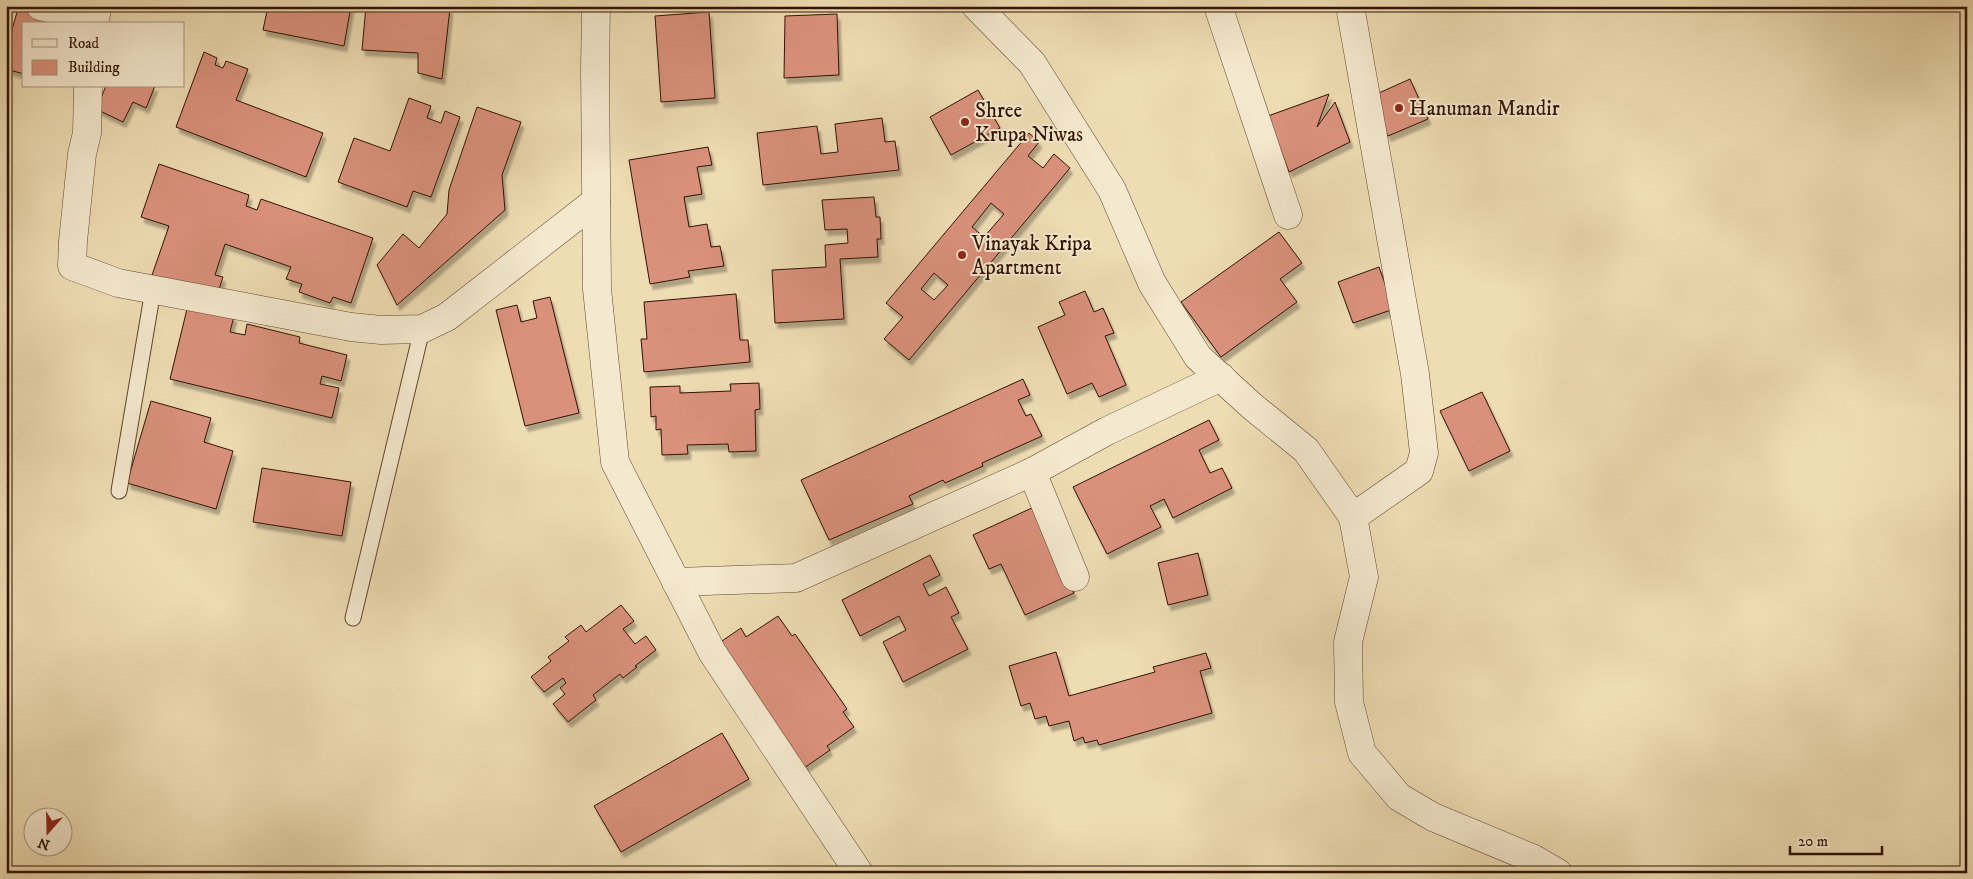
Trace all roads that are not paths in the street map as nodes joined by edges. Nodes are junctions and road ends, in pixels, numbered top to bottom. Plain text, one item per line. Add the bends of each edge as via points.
1 (40, 6) edge
2 (596, 6) edge
3 (976, 6) edge
4 (1218, 6) edge
5 (1350, 6) edge
6 (95, 16) edge
7 (88, 88) edge
8 (596, 202) junction
9 (1288, 215) dead end
10 (153, 290) junction
11 (422, 329) junction
12 (1221, 377) junction
13 (1032, 472) junction
14 (119, 491) dead end
15 (1353, 517) junction
16 (1075, 577) dead end
17 (676, 582) junction
18 (353, 618) dead end
19 (859, 873) edge
20 (1558, 873) edge

1 - 6 street
2 - 8 street
3 - 12 street via 1032,64 1112,190 1152,283 1198,357
4 - 9 street
5 - 15 street via 1415,374 1424,453 1419,471
7 - 10 street via 87,133 82,154 72,266
8 - 11 street via 447,317
8 - 17 street via 597,289 615,462
10 - 11 street via 351,327
10 - 14 lane
11 - 18 lane
12 - 13 street via 1107,431
12 - 15 street via 1306,450
13 - 16 street
13 - 17 street via 796,578
15 - 20 street via 1364,578 1348,642 1349,702 1362,753 1399,798 1433,817 1534,859
17 - 19 street via 712,652

